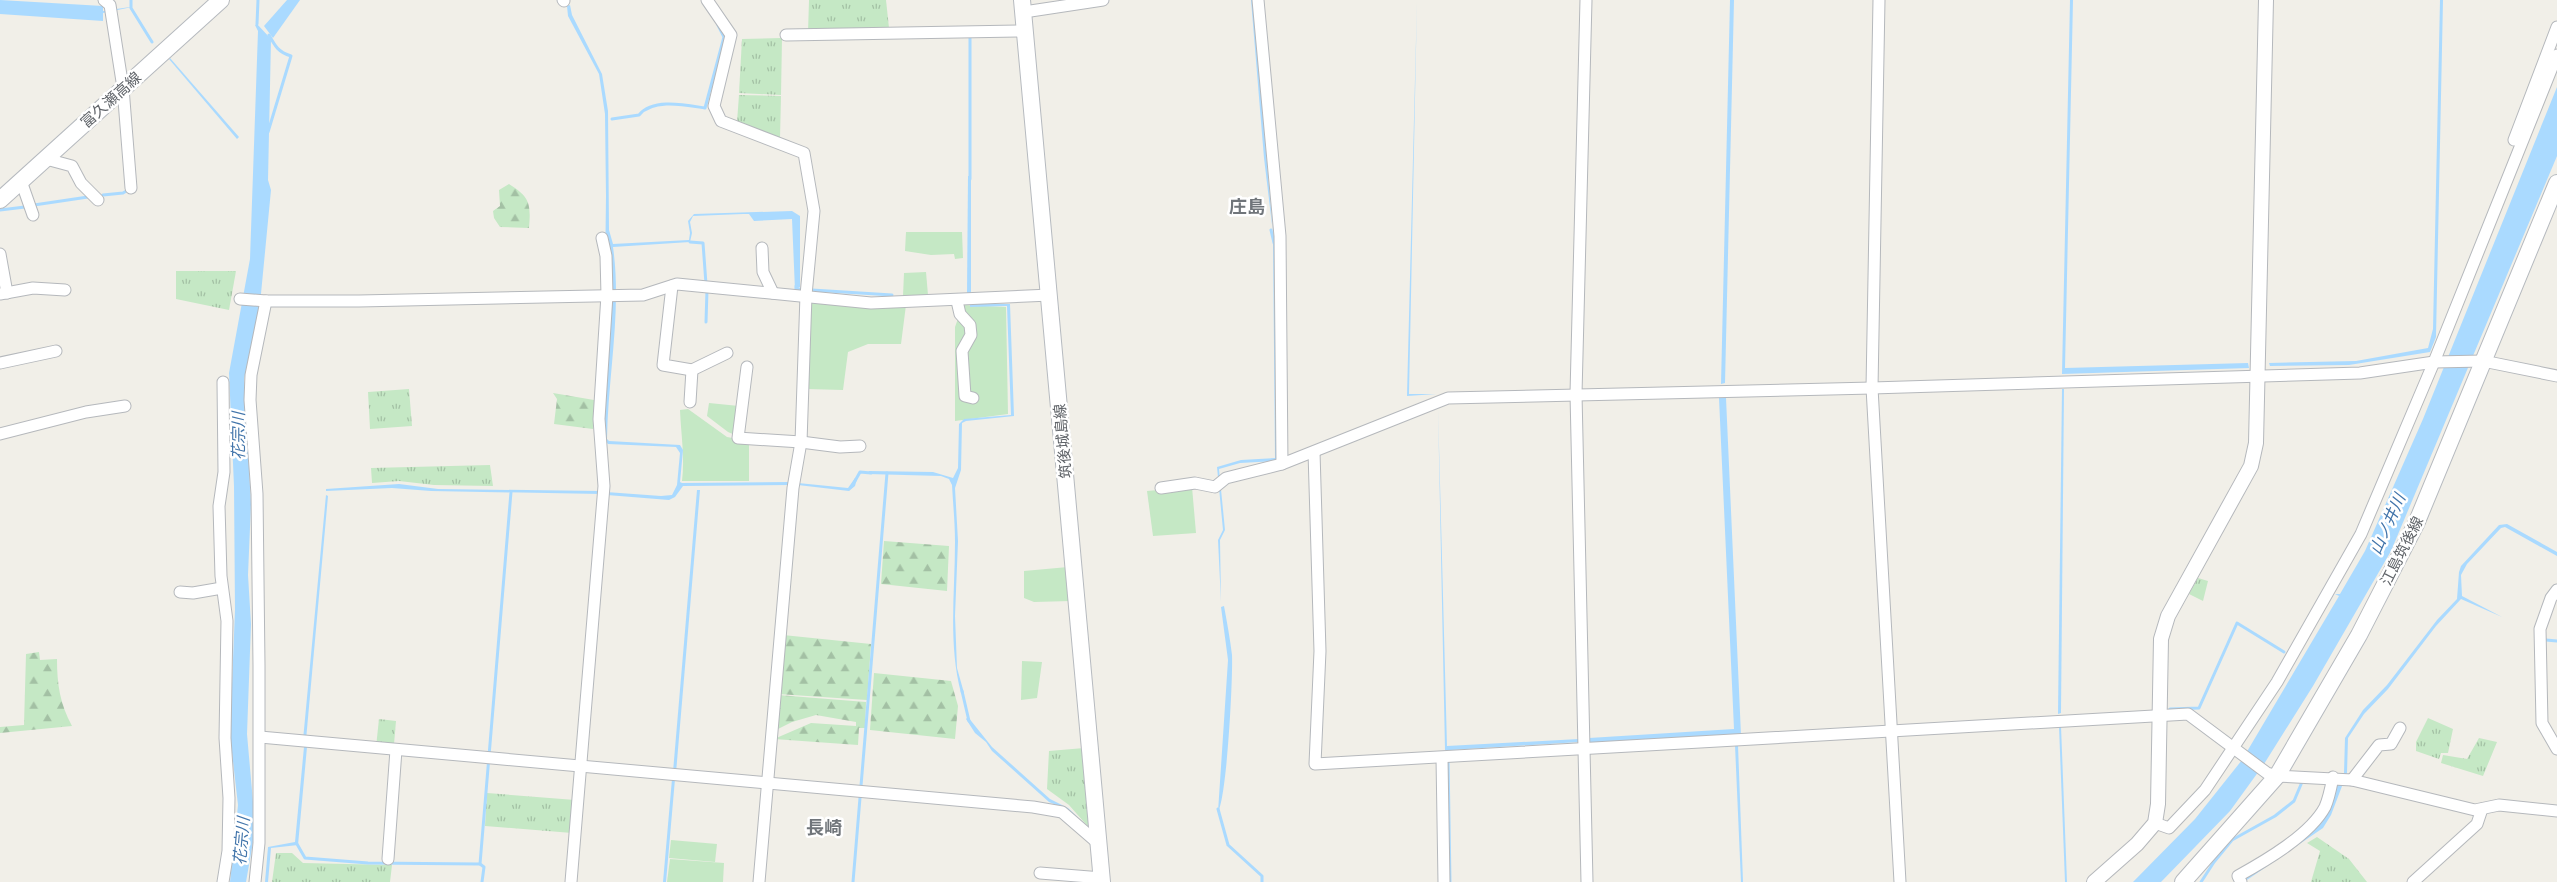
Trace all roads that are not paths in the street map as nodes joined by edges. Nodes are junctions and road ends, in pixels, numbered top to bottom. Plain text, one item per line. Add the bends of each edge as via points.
1 (104, 0) edge
2 (221, 0) edge
3 (707, 0) edge
4 (1103, 0) edge
5 (1258, 0) edge
6 (1586, 0) edge
7 (1879, 0) edge
8 (2266, 0) edge
9 (1023, 6) edge
10 (2557, 27) edge
11 (1025, 31) junction
12 (786, 35) dead end
13 (2557, 55) edge
14 (123, 88) junction
15 (2514, 140) dead end
16 (46, 159) junction
17 (22, 181) junction
18 (131, 188) dead end
19 (2556, 190) edge
20 (0, 200) edge
21 (98, 200) dead end
22 (33, 215) dead end
23 (602, 238) dead end
24 (762, 248) dead end
25 (0, 254) edge
26 (672, 286) junction
27 (65, 290) dead end
28 (3, 293) edge
29 (773, 293) junction
30 (608, 295) junction
31 (806, 295) junction
32 (1050, 295) junction
33 (240, 299) dead end
34 (266, 301) junction
35 (957, 301) junction
36 (56, 351) dead end
37 (727, 352) dead end
38 (2480, 361) junction
39 (2437, 362) junction
40 (0, 364) edge
41 (747, 368) dead end
42 (692, 370) junction
43 (2257, 376) junction
44 (2557, 376) edge
45 (222, 382) dead end
46 (1872, 388) junction
47 (1576, 394) junction
48 (973, 398) dead end
49 (690, 402) dead end
50 (125, 406) dead end
51 (0, 434) edge
52 (801, 442) junction
53 (860, 446) dead end
54 (1314, 452) junction
55 (1282, 464) junction
56 (1161, 488) dead end
57 (222, 588) junction
58 (2557, 590) edge
59 (180, 592) dead end
60 (2158, 715) junction
61 (2400, 728) dead end
62 (1891, 731) junction
63 (260, 737) junction
64 (1584, 749) junction
65 (2557, 749) edge
66 (396, 750) junction
67 (2237, 751) junction
68 (1442, 758) junction
69 (580, 768) junction
70 (2272, 774) junction
71 (2333, 777) junction
72 (2352, 780) junction
73 (768, 784) junction
74 (2482, 808) junction
75 (2557, 811) edge
76 (2155, 823) junction
77 (1099, 844) junction
78 (388, 859) dead end
79 (1040, 873) dead end
80 (1102, 880) edge
81 (224, 882) edge
82 (255, 882) edge
83 (571, 882) edge
84 (759, 882) edge
85 (1444, 882) edge
86 (1587, 882) edge
87 (1900, 882) edge
88 (2094, 882) edge
89 (2183, 882) edge
90 (2241, 882) edge
91 (2414, 882) edge

1 - 14 street via 110,5
2 - 14 main road, 富久瀬高線
3 - 31 street via 731,35 714,106 721,121 804,153 814,211
4 - 9 street
5 - 55 street via 1280,236
6 - 47 street
7 - 46 street
8 - 43 street
9 - 11 main road, 筑後城島線
10 - 15 street
11 - 12 street
11 - 32 main road, 筑後城島線
13 - 39 street
14 - 16 main road, 富久瀬高線
14 - 18 street
16 - 17 main road, 富久瀬高線
16 - 21 street via 72,166 81,183
17 - 20 main road, 富久瀬高線
17 - 22 street
19 - 38 main road, 江島筑後線
23 - 30 street
24 - 29 street via 763,272
25 - 28 street
26 - 29 street
26 - 30 street via 643,295
26 - 42 street via 663,365
27 - 28 street via 33,288
29 - 31 street
30 - 34 street
30 - 69 street via 604,486
31 - 35 street via 871,303
31 - 52 street
32 - 35 street
32 - 77 main road, 筑後城島線
33 - 34 street
34 - 63 street via 251,375 250,400 257,494
35 - 48 street via 960,314 970,325 971,335 962,351 965,396
36 - 40 street
37 - 42 street
38 - 39 street
38 - 44 street
38 - 70 main road, 江島筑後線 via 2416,524 2354,642
39 - 43 street via 2360,373
39 - 67 street via 2361,534
41 - 52 street via 738,438
42 - 49 street
43 - 46 street
43 - 60 street via 2256,443 2251,466 2168,616 2161,639
45 - 57 street via 224,472 219,506
46 - 47 street
46 - 62 street
47 - 54 street via 1448,398
47 - 64 street
50 - 51 street via 86,412
52 - 53 street
52 - 73 street via 793,488
54 - 55 street
54 - 68 street via 1320,650 1315,764
55 - 56 street via 1226,478 1215,487 1194,483
57 - 59 street
57 - 81 street via 227,621 225,738 229,798
58 - 65 street via 2540,629 2542,722
60 - 62 street
60 - 67 street via 2188,714
60 - 76 street
61 - 72 street via 2390,744 2379,745
62 - 64 street
62 - 87 street
63 - 66 street
63 - 82 street via 259,843
64 - 68 street
64 - 86 street
66 - 69 street
66 - 78 street
67 - 70 street
67 - 76 street via 2170,828
68 - 85 street
69 - 73 street
69 - 83 street
70 - 71 street
70 - 89 main road, 江島筑後線
71 - 72 street
71 - 90 street via 2325,806 2314,824 2238,876
72 - 74 street via 2476,810
73 - 77 street via 953,799 1062,812
73 - 84 street
74 - 75 street via 2499,805
74 - 91 street via 2477,824
76 - 88 street via 2138,844
77 - 80 main road, 筑後城島線
79 - 80 street

